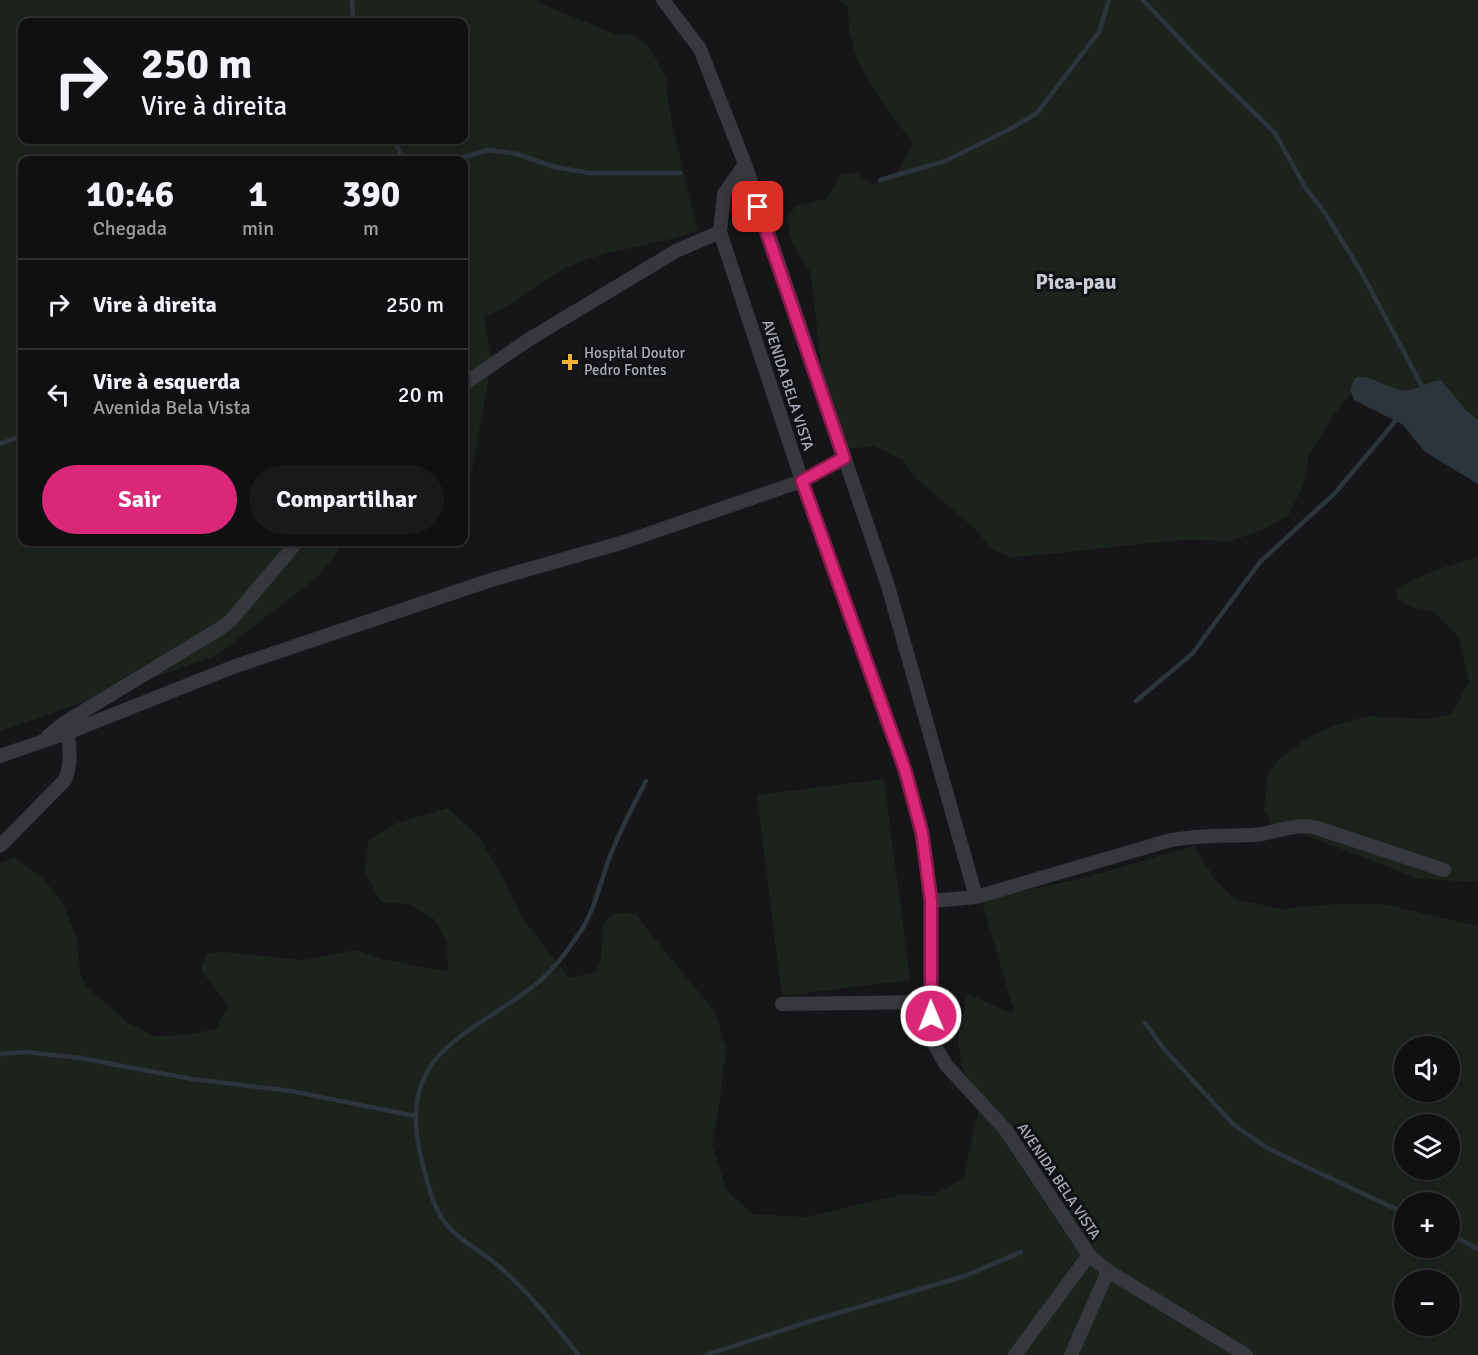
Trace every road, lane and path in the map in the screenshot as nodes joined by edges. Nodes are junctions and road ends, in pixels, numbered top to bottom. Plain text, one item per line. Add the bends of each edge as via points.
1 (663, 0) edge
2 (745, 164) junction
3 (720, 232) junction
4 (468, 381) edge
5 (844, 458) junction
6 (802, 481) junction
7 (294, 546) edge
8 (66, 728) junction
9 (0, 756) edge
10 (0, 846) edge
11 (1444, 870) dead end
12 (976, 897) junction
13 (931, 901) junction
14 (931, 1002) junction
15 (782, 1004) dead end
16 (1089, 1255) junction
17 (1108, 1271) junction
18 (1015, 1355) edge
19 (1071, 1355) edge
20 (1245, 1355) edge

1 - 2 street, AVENIDA BELA VISTA via 700,49
2 - 3 street, AVENIDA BELA VISTA via 724,194
2 - 5 street, AVENIDA BELA VISTA
3 - 4 street via 676,251 528,340
3 - 6 street, AVENIDA BELA VISTA
5 - 6 street
5 - 12 street, AVENIDA BELA VISTA via 888,586
6 - 8 street via 624,542 491,580 232,667
6 - 13 street, AVENIDA BELA VISTA via 905,770 922,833
7 - 8 street via 226,624
8 - 9 street via 40,743
8 - 10 street via 69,770 65,780
11 - 12 street via 1317,828 1299,826 1253,835 1171,840
12 - 13 street
13 - 14 street, AVENIDA BELA VISTA
14 - 15 street
14 - 16 street, AVENIDA BELA VISTA via 932,1031 939,1056 1005,1129
16 - 17 street, AVENIDA BELA VISTA
16 - 18 street
17 - 19 street
17 - 20 street, AVENIDA BELA VISTA

